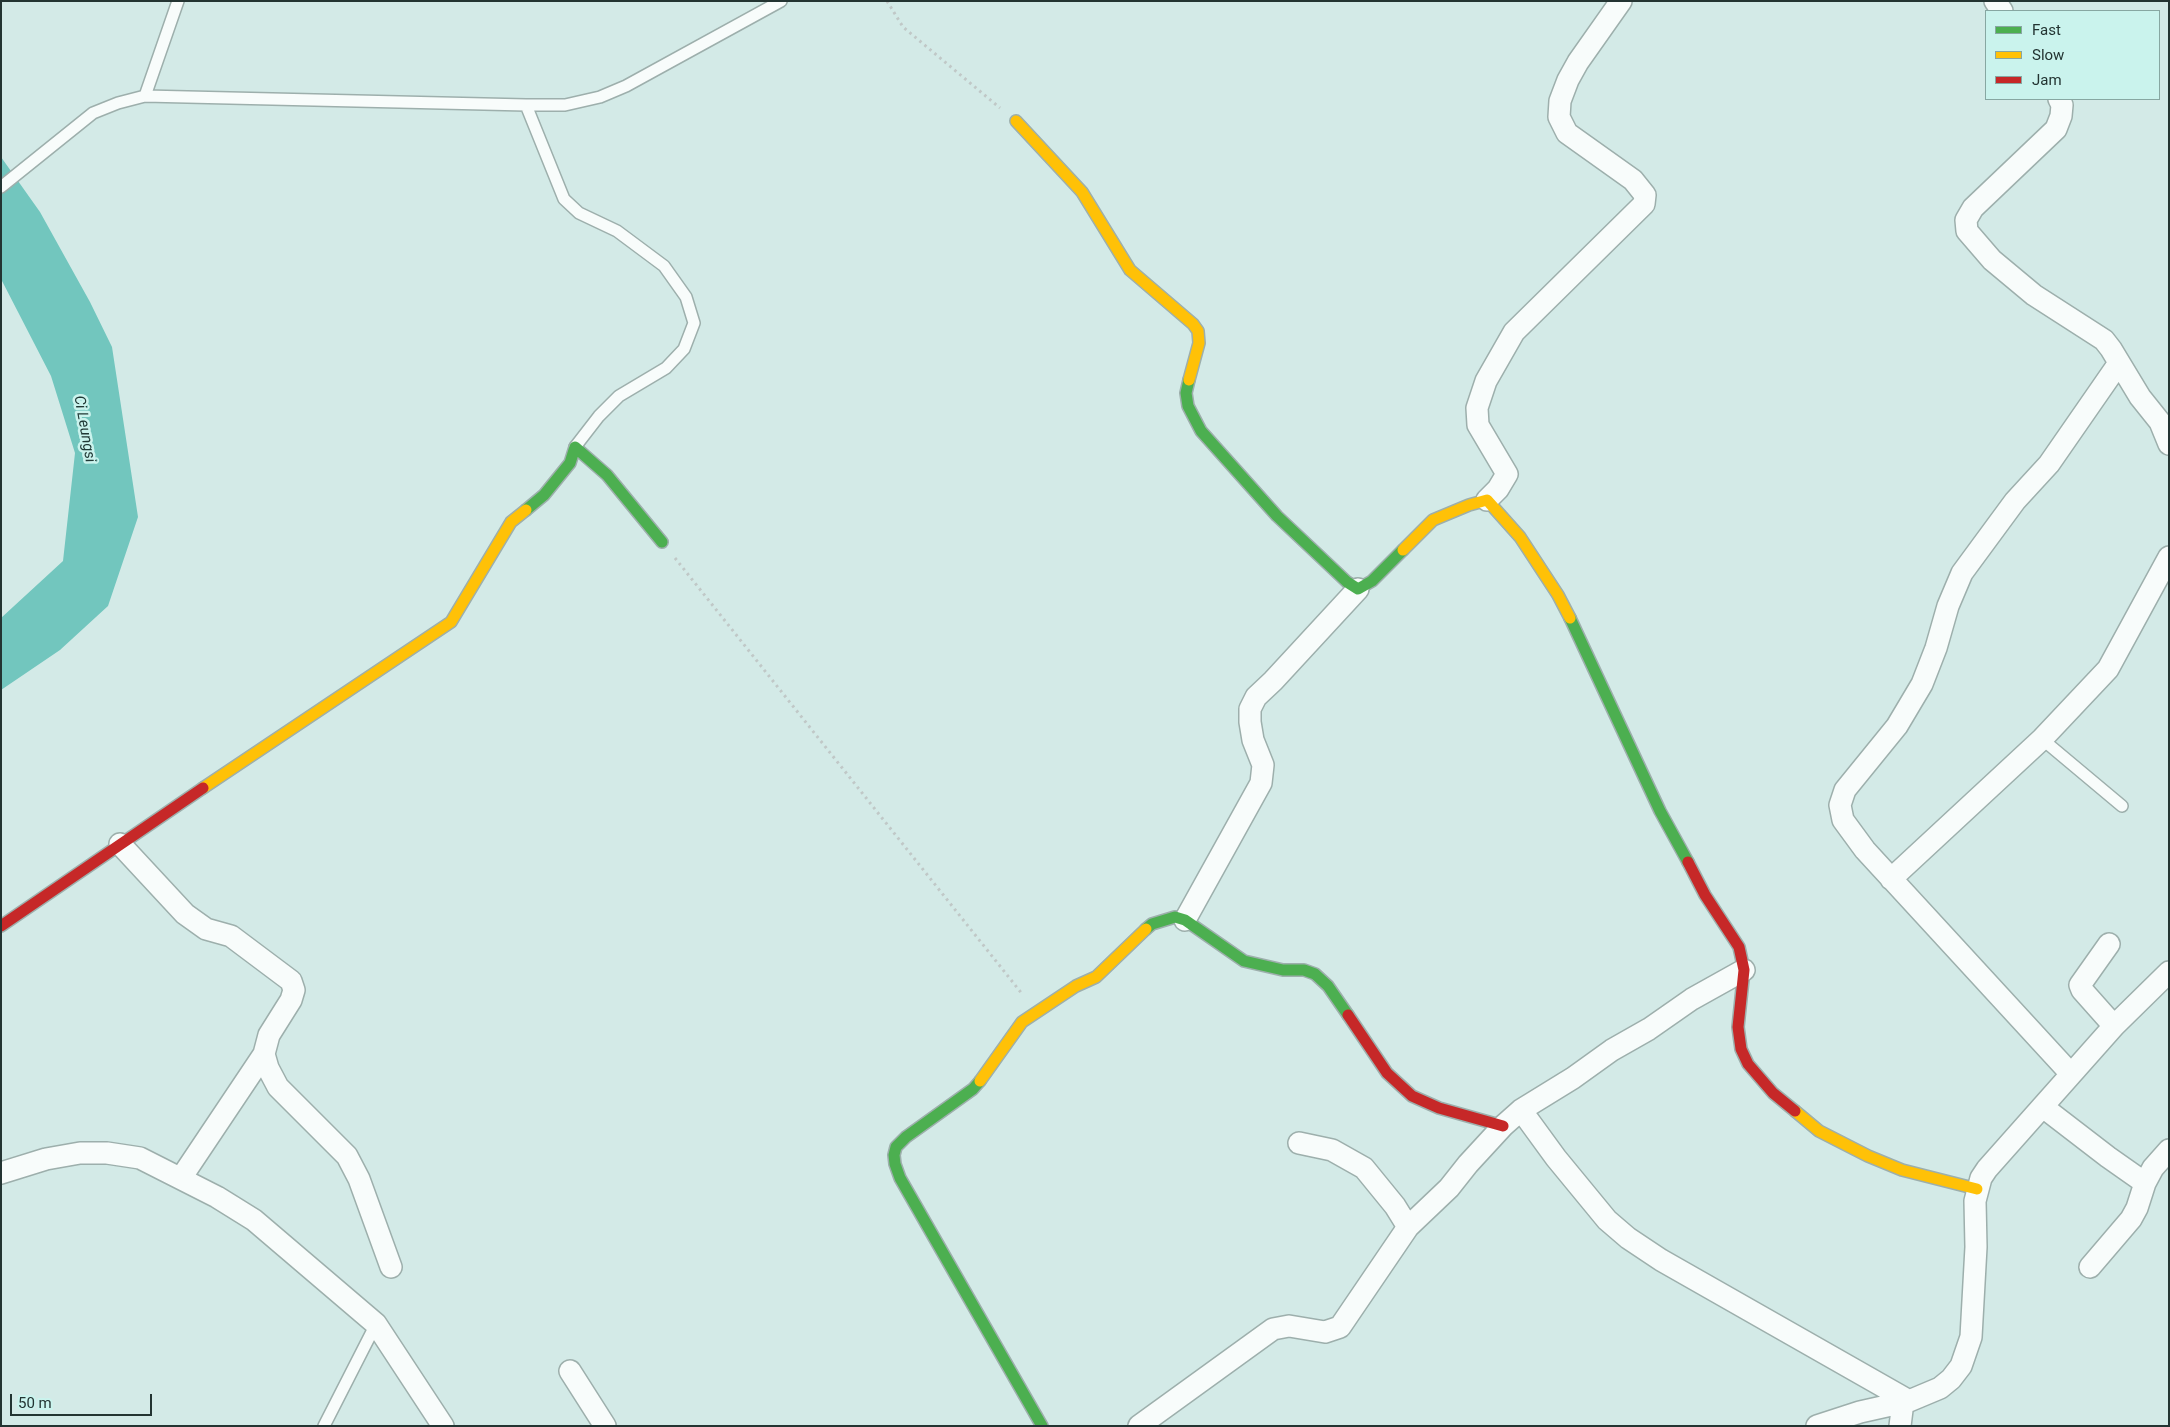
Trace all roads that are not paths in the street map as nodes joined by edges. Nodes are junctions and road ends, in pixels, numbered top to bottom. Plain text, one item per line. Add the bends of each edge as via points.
1 (178, 1) edge
2 (781, 1) edge
3 (1621, 1) edge
4 (145, 96) junction
5 (2060, 100) edge
6 (526, 106) junction
7 (1016, 121) road end
8 (1, 187) edge
9 (2119, 363) junction
10 (2164, 418) edge
11 (2169, 444) edge
12 (575, 447) junction
13 (1487, 500) junction
14 (662, 542) road end
15 (2169, 557) edge
16 (1358, 589) junction
17 (2042, 739) junction
18 (2122, 806) dead end
19 (120, 844) junction
20 (1891, 879) junction
21 (1185, 920) junction
22 (1, 926) edge
23 (2109, 944) dead end
24 (1744, 970) junction
25 (2169, 972) edge
26 (2114, 1026) junction
27 (264, 1054) junction
28 (2070, 1074) junction
29 (2043, 1107) junction
30 (1521, 1110) junction
31 (1503, 1126) junction
32 (1300, 1143) dead end
33 (2169, 1150) edge
34 (1, 1173) edge
35 (181, 1178) junction
36 (2145, 1184) junction
37 (1977, 1189) junction
38 (1408, 1227) junction
39 (390, 1267) dead end
40 (2090, 1268) dead end
41 (376, 1324) junction
42 (570, 1371) dead end
43 (1906, 1401) junction
44 (324, 1426) edge
45 (444, 1426) edge
46 (605, 1426) edge
47 (1042, 1426) edge
48 (1139, 1426) edge
49 (1817, 1426) edge
50 (1900, 1426) edge

1 - 4 lane
2 - 6 lane via 600,97 565,105
3 - 13 street via 1568,80 1560,101 1559,117 1567,134 1632,180 1645,195 1644,204 1514,332 1486,381 1477,408 1478,425 1507,474 1498,490
4 - 6 lane
4 - 8 lane via 93,113
5 - 9 street via 2062,116 2056,129 1973,208 1966,220 1967,231 1992,260 2034,295 2104,340
6 - 12 lane via 564,198 579,213 617,231 664,266 686,297 694,323 684,349 666,368 619,396
7 - 16 street via 1082,192 1130,270 1198,331 1186,393 1188,406 1201,431 1276,516
9 - 10 street via 2140,397
9 - 20 street via 2049,464 2015,501 1962,574 1922,684 1896,726 1845,790 1840,805 1844,820
10 - 11 street
12 - 14 street via 607,475
12 - 19 street via 570,463 547,490 511,522 451,622
13 - 16 street via 1469,504 1433,520 1372,581
13 - 24 street via 1520,537 1558,595 1660,811 1739,947
15 - 17 street via 2108,669
16 - 21 street via 1256,697 1250,709 1250,722 1263,765 1261,783
17 - 18 lane
17 - 20 street
19 - 22 street
19 - 27 street via 185,914 206,929 231,936 291,981 294,990 291,1000 269,1035
20 - 28 street
21 - 31 street via 1244,961 1315,974 1328,986 1387,1073 1412,1096 1439,1108
21 - 47 street via 1175,917 1152,924 1096,977 1076,986 1022,1022 973,1088 896,1147 894,1164 900,1178
23 - 26 street via 2080,985
24 - 30 street via 1692,999
24 - 37 street via 1738,1026 1741,1049 1748,1064 1773,1093 1819,1131 1868,1156 1902,1170
25 - 26 street
26 - 28 street
27 - 35 street
27 - 39 street via 278,1087 347,1156 359,1179
28 - 29 street
29 - 36 street
29 - 37 street via 1986,1169
30 - 31 street
30 - 43 street via 1607,1220 1628,1238
31 - 38 street via 1449,1188
32 - 38 street via 1332,1150 1364,1168
33 - 36 street via 2153,1168
34 - 35 street via 46,1160 107,1153 140,1158
35 - 41 street via 254,1220
36 - 40 street via 2131,1219
37 - 43 street via 1974,1307 1966,1356 1946,1384
38 - 48 street via 1340,1327 1325,1332 1289,1326 1273,1328
41 - 44 lane
41 - 45 street
42 - 46 street
43 - 49 street
43 - 50 street

